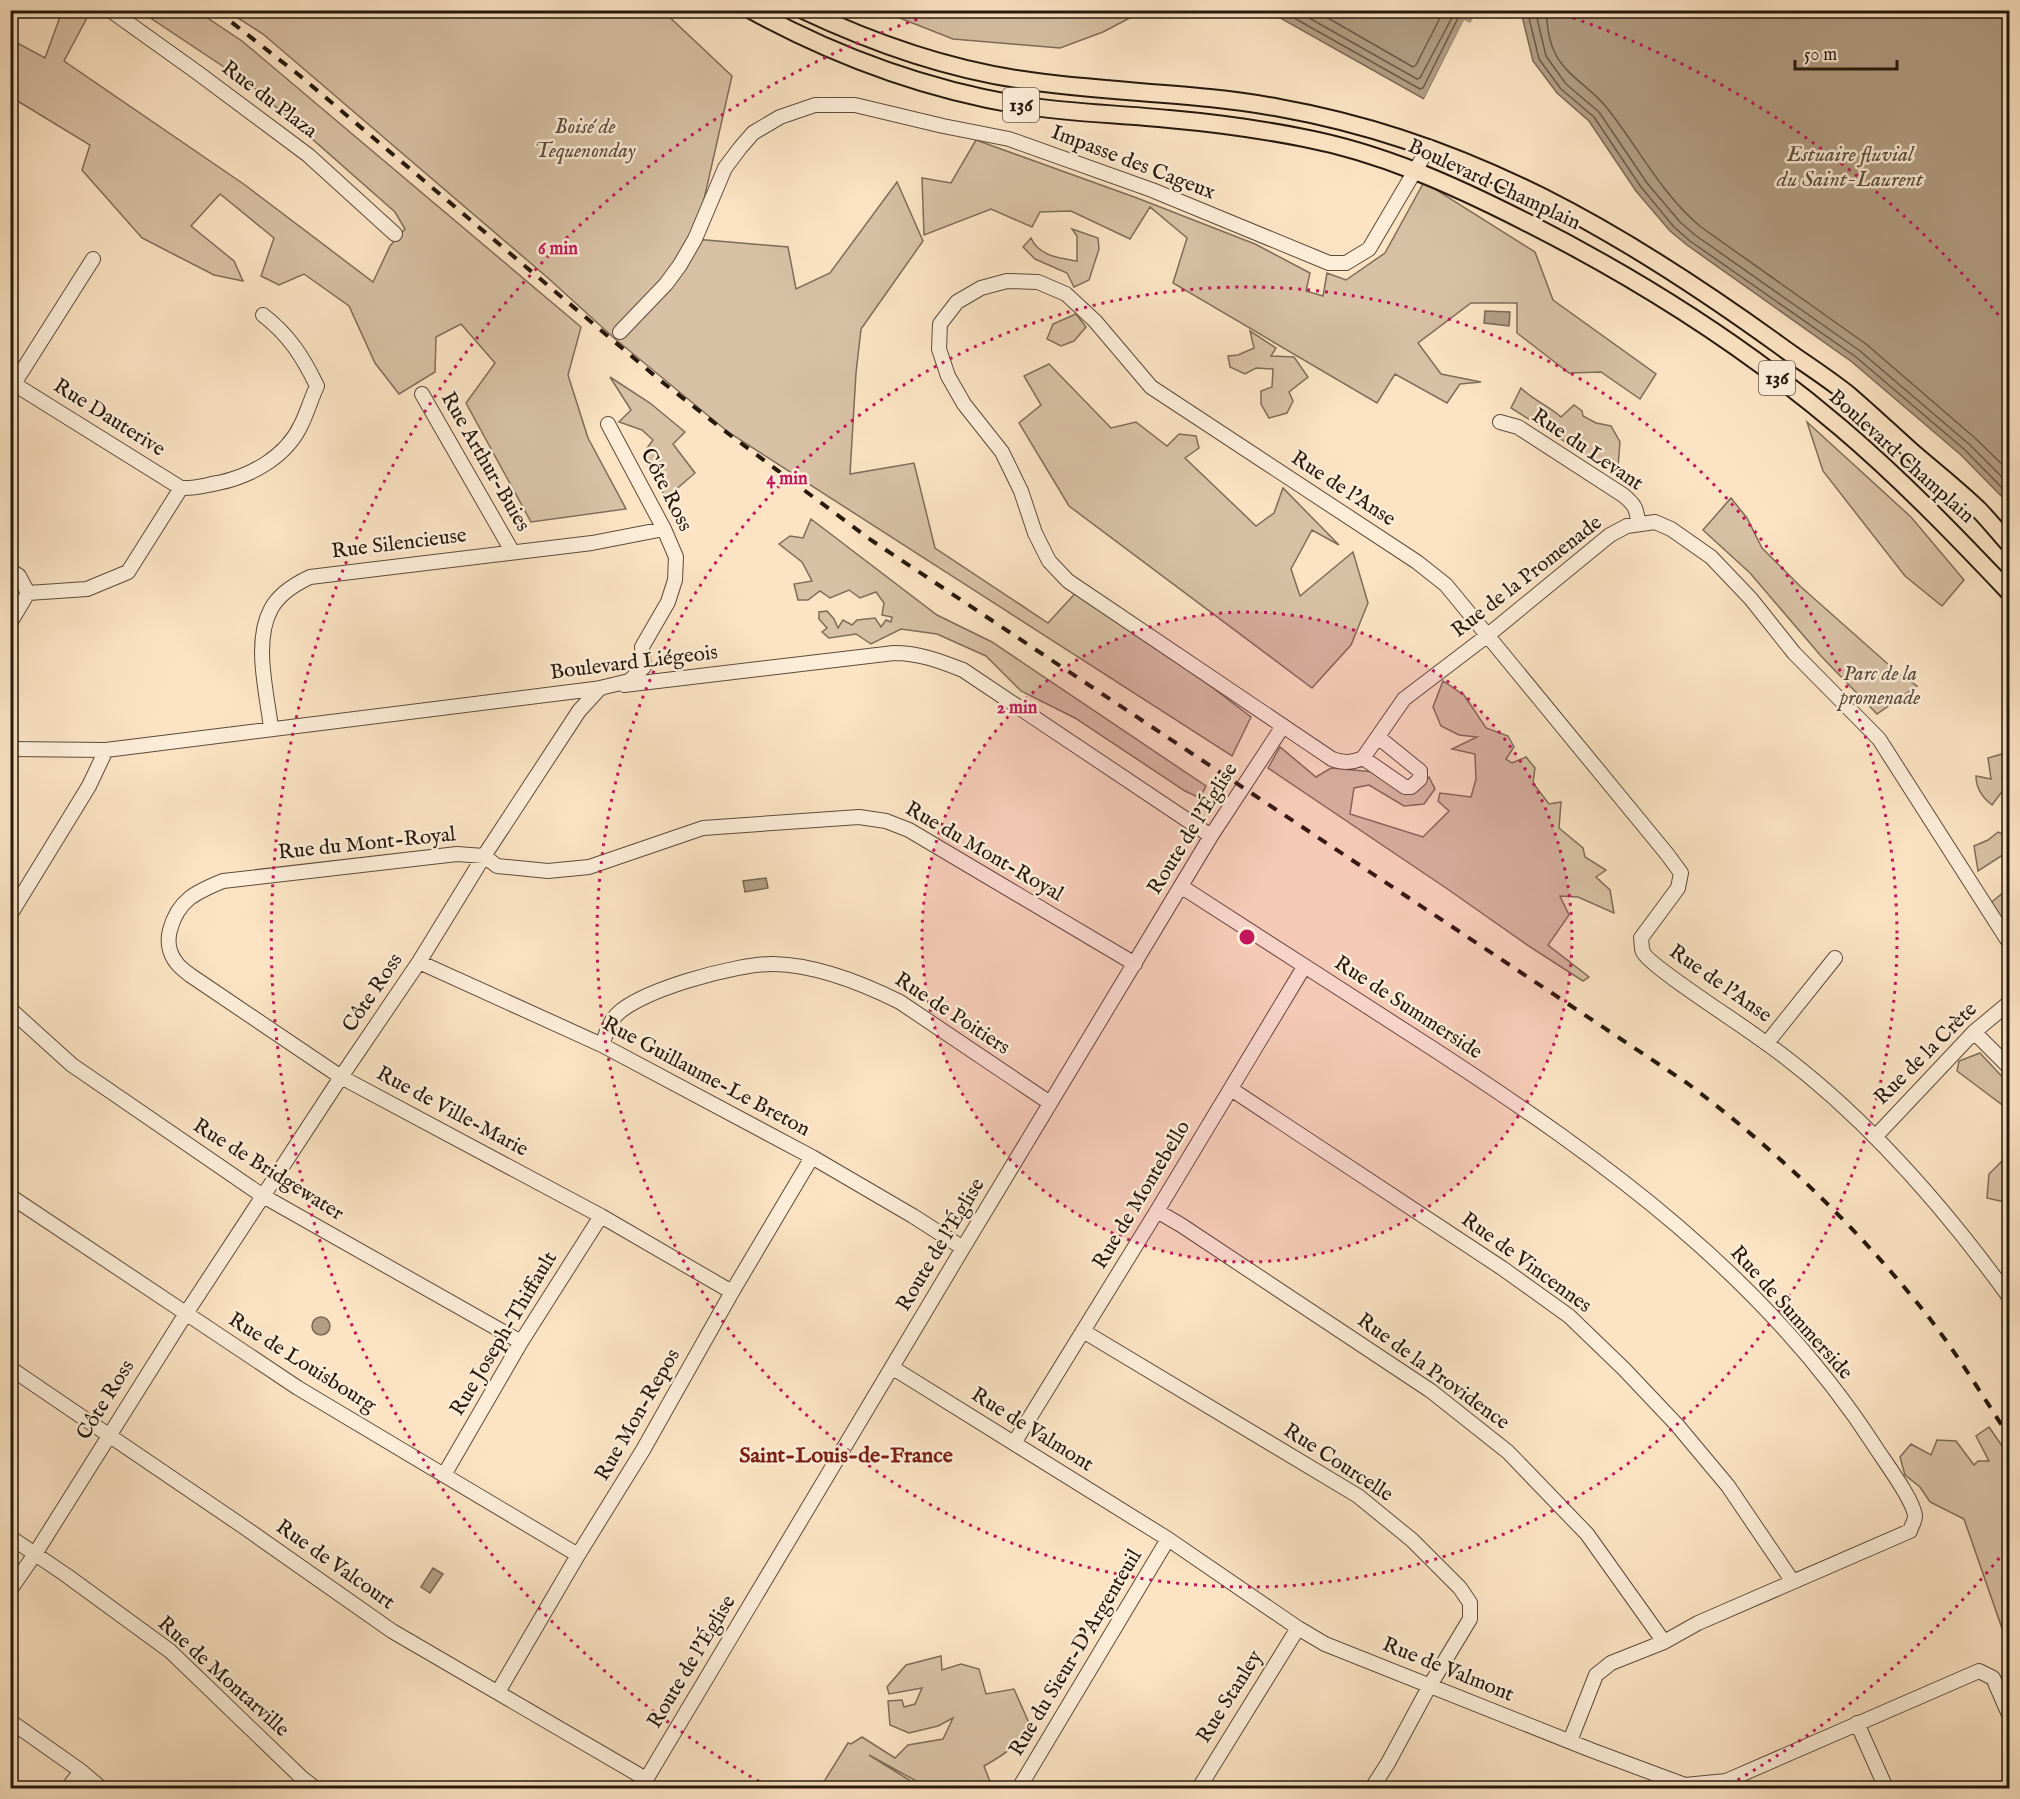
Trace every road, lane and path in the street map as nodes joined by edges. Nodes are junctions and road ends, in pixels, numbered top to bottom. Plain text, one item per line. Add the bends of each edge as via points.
1 (110, 10) edge
2 (751, 10) edge
3 (803, 10) edge
4 (1429, 147) junction
5 (1416, 170) junction
6 (395, 234) dead end
7 (93, 259) dead end
8 (263, 315) dead end
9 (620, 332) dead end
10 (12, 387) edge
11 (422, 394) dead end
12 (1500, 422) dead end
13 (608, 424) dead end
14 (182, 488) junction
15 (1638, 523) junction
16 (664, 530) junction
17 (2010, 544) edge
18 (512, 551) junction
19 (10, 570) edge
20 (27, 593) junction
21 (2010, 593) edge
22 (10, 623) edge
23 (1488, 635) junction
24 (600, 688) junction
25 (1283, 726) junction
26 (271, 728) junction
27 (1378, 737) junction
28 (10, 749) edge
29 (106, 750) junction
30 (1363, 758) junction
31 (1211, 836) junction
32 (484, 856) junction
33 (1182, 887) junction
34 (10, 915) edge
35 (2010, 944) edge
36 (169, 947) joint
37 (1835, 958) dead end
38 (419, 962) junction
39 (1135, 964) junction
40 (1304, 967) junction
41 (2010, 1002) edge
42 (10, 1009) edge
43 (1974, 1032) junction
44 (1767, 1043) junction
45 (602, 1045) junction
46 (2010, 1068) edge
47 (341, 1077) junction
48 (1231, 1089) junction
49 (1050, 1103) junction
50 (1875, 1137) junction
51 (812, 1157) junction
52 (10, 1196) edge
53 (263, 1196) junction
54 (1157, 1211) junction
55 (601, 1216) junction
56 (963, 1248) junction
57 (732, 1292) junction
58 (2010, 1298) edge
59 (185, 1314) junction
60 (1083, 1331) junction
61 (521, 1342) junction
62 (10, 1368) edge
63 (893, 1368) junction
64 (109, 1435) junction
65 (1014, 1443) junction
66 (444, 1475) junction
67 (10, 1537) edge
68 (1168, 1539) junction
69 (35, 1554) junction
70 (578, 1555) junction
71 (1793, 1582) junction
72 (10, 1590) edge
73 (1298, 1628) junction
74 (1664, 1642) junction
75 (1429, 1687) junction
76 (498, 1692) junction
77 (2010, 1717) edge
78 (10, 1721) edge
79 (1857, 1723) junction
80 (1570, 1741) junction
81 (81, 1771) junction
82 (644, 1784) edge
83 (1728, 1785) edge
84 (68, 1788) edge
85 (101, 1788) edge
86 (315, 1788) edge
87 (1019, 1788) edge
88 (1199, 1788) edge
89 (1372, 1788) edge
90 (1886, 1788) edge

1 - 6 street, Rue du Plaza via 308,155
2 - 5 main road, Boulevard Champlain / 136 via 846,56 915,81 1019,105 1307,138
3 - 4 main road, Boulevard Champlain / 136 via 865,38 965,69 1074,87 1281,108 1351,123
4 - 5 street, Impasse des Cageux
4 - 17 main road, Boulevard Champlain / 136 via 1511,180 1583,217 1731,310 1850,396 1979,510
5 - 9 street, Impasse des Cageux via 1369,249 1346,263 1329,263 1152,190 1009,139 855,105 815,105 780,117 753,133 725,168 680,265
5 - 21 main road, Boulevard Champlain / 136 via 1581,251 1725,339 1839,426 1955,535
7 - 10 street
8 - 14 street via 302,356 317,386 300,428 264,466 230,480
10 - 14 street, Rue Dauterive
11 - 18 street, Rue Arthur-Buies
12 - 15 street, Rue du Levant via 1518,427 1623,495 1637,509
13 - 16 street, Côte Ross
14 - 20 street via 128,572 87,589
15 - 23 street, Rue de la Promenade via 1610,535
15 - 35 street, Rue de la Promenade via 1655,522 1671,529 1711,557 1794,653 1879,739
16 - 18 street, Rue Silencieuse via 592,543
16 - 24 street, Côte Ross via 676,556 675,580 668,602 642,647 644,667 629,681
18 - 26 street, Rue Silencieuse via 310,577 290,587 271,609 263,637
19 - 20 street via 19,576
20 - 22 street
23 - 25 street, Rue de l'Anse via 1446,585 1417,562 1151,387 1095,321 1066,294 1038,282 1007,281 981,288 957,302 940,324 939,349 948,376 1002,453 1049,561 1068,581
23 - 27 street, Rue de la Promenade via 1404,699
23 - 44 street, Rue de l'Anse via 1681,873 1678,888 1641,938 1643,953 1660,970
24 - 26 street, Boulevard Liégeois
24 - 31 street, Boulevard Liégeois via 912,653 963,670
24 - 32 street, Côte Ross via 579,711
25 - 30 street, Rue de l'Anse via 1332,759 1343,763
25 - 31 street, Route de l'Église
26 - 29 street, Boulevard Liégeois
27 - 30 street, Rue de la Promenade
27 - 30 street via 1420,771 1420,779 1405,788
28 - 29 street, Boulevard Liégeois
29 - 34 street
31 - 33 street, Route de l'Église
32 - 36 street, Rue du Mont-Royal via 457,854 224,881 180,905 173,919
32 - 38 street, Côte Ross
32 - 39 street, Rue du Mont-Royal via 497,866 548,871 589,867 703,828 859,817 886,821 909,830
33 - 39 street, Route de l'Église
33 - 40 street, Rue de Summerside
36 - 47 street, Rue de Ville-Marie via 176,962 190,975
37 - 44 street
38 - 45 street, Rue Guillaume-Le Breton
38 - 47 street, Côte Ross
39 - 49 street, Route de l'Église
40 - 48 street, Rue de Montebello
40 - 71 street, Rue de Summerside via 1530,1112 1609,1170 1750,1292 1810,1359 1870,1439 1912,1504 1915,1518 1910,1531
41 - 43 street, Rue de la Crète
42 - 53 street, Rue de Bridgewater via 72,1065
43 - 46 street
43 - 50 street, Rue de la Crète
44 - 50 street, Rue de l'Anse
45 - 49 street, Rue de Poitiers via 613,1018 637,1001 667,988 742,967 774,964 813,969 900,1002
45 - 51 street, Rue Guillaume-Le Breton
47 - 53 street, Côte Ross
47 - 55 street, Rue de Ville-Marie
48 - 54 street, Rue de Montebello
48 - 71 street, Rue de Vincennes via 1569,1316 1677,1425 1728,1486
49 - 56 street, Route de l'Église
50 - 58 street, Rue de l'Anse via 1944,1214
51 - 56 street, Rue Guillaume-Le Breton
51 - 57 street, Rue Mon-Repos
52 - 59 street, Rue de Louisbourg
53 - 59 street, Côte Ross
53 - 61 street, Rue de Bridgewater
54 - 60 street, Rue de Montebello
54 - 74 street, Rue de la Providence via 1431,1391 1508,1452 1587,1534
55 - 57 street, Rue de Ville-Marie
55 - 61 street, Rue Joseph-Thiffault
56 - 63 street, Route de l'Église
57 - 70 street, Rue Mon-Repos via 643,1450
59 - 64 street, Côte Ross
59 - 66 street, Rue de Louisbourg via 298,1388
60 - 65 street, Rue de Montebello
60 - 75 street, Rue Courcelle via 1358,1496 1412,1540 1460,1588 1470,1603 1470,1619
61 - 66 street, Rue Joseph-Thiffault
62 - 64 street, Rue de Valcourt
63 - 65 street, Rue de Valmont
63 - 82 street, Route de l'Église
64 - 69 street, Côte Ross
64 - 76 street, Rue de Valcourt via 392,1631
65 - 68 street, Rue de Valmont
66 - 70 street, Rue de Louisbourg
67 - 69 street, Rue de Montarville
68 - 73 street, Rue de Valmont
68 - 87 street, Rue du Sieur-D'Argenteuil
69 - 72 street, Côte Ross
69 - 86 street, Rue de Montarville via 170,1651
70 - 76 street, Rue Mon-Repos
71 - 74 street, Rue de Summerside
73 - 75 street, Rue de Valmont via 1325,1644
73 - 88 street, Rue Stanley
74 - 80 street, Rue de Summerside via 1611,1663 1596,1675
75 - 80 street, Rue de Valmont
75 - 89 street, Rue Courcelle
76 - 82 street, Rue de Valcourt
77 - 79 street, Rue de Valmont via 1993,1678 1979,1671
78 - 81 street
79 - 83 street, Rue de Valmont
79 - 90 street
80 - 83 street, Rue de Valmont via 1685,1785
81 - 84 street
81 - 85 street

